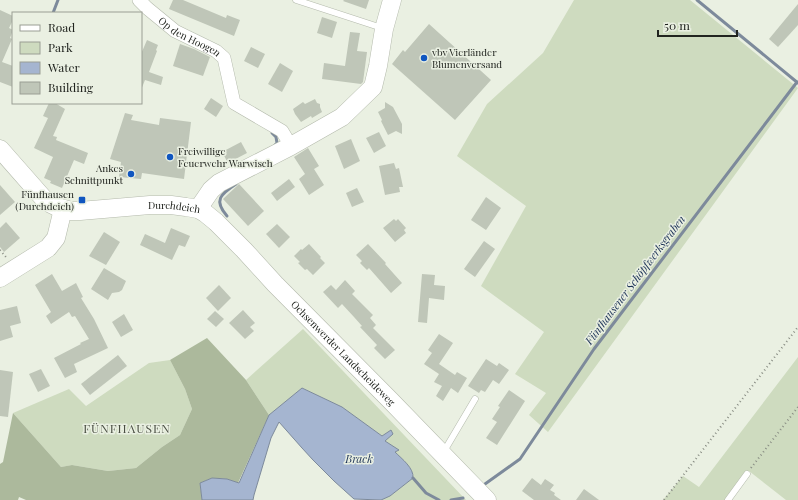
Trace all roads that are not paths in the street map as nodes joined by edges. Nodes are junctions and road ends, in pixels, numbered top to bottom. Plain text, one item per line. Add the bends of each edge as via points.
1 (139, 0) edge
2 (296, 0) edge
3 (392, 0) edge
4 (384, 29) junction
5 (291, 146) junction
6 (0, 149) edge
7 (63, 209) junction
8 (198, 209) junction
9 (0, 278) edge
10 (474, 399) dead end
11 (442, 454) junction
12 (747, 474) road end
13 (487, 500) edge
14 (728, 500) edge

1 - 5 street, Op den Hoogen via 175,31 216,51 224,58 234,103 282,131
2 - 4 lane
3 - 4 street, Durchdeich
4 - 5 street, Durchdeich via 373,87 342,118
5 - 8 street, Durchdeich via 219,183
6 - 7 street via 44,198
7 - 8 street, Durchdeich via 80,211 158,205
7 - 9 street via 56,238 48,248
8 - 11 street, Ochsenwerder Landscheideweg via 216,222 244,250 274,284
10 - 11 lane
11 - 13 street, Ochsenwerder Landscheideweg
12 - 14 lane

